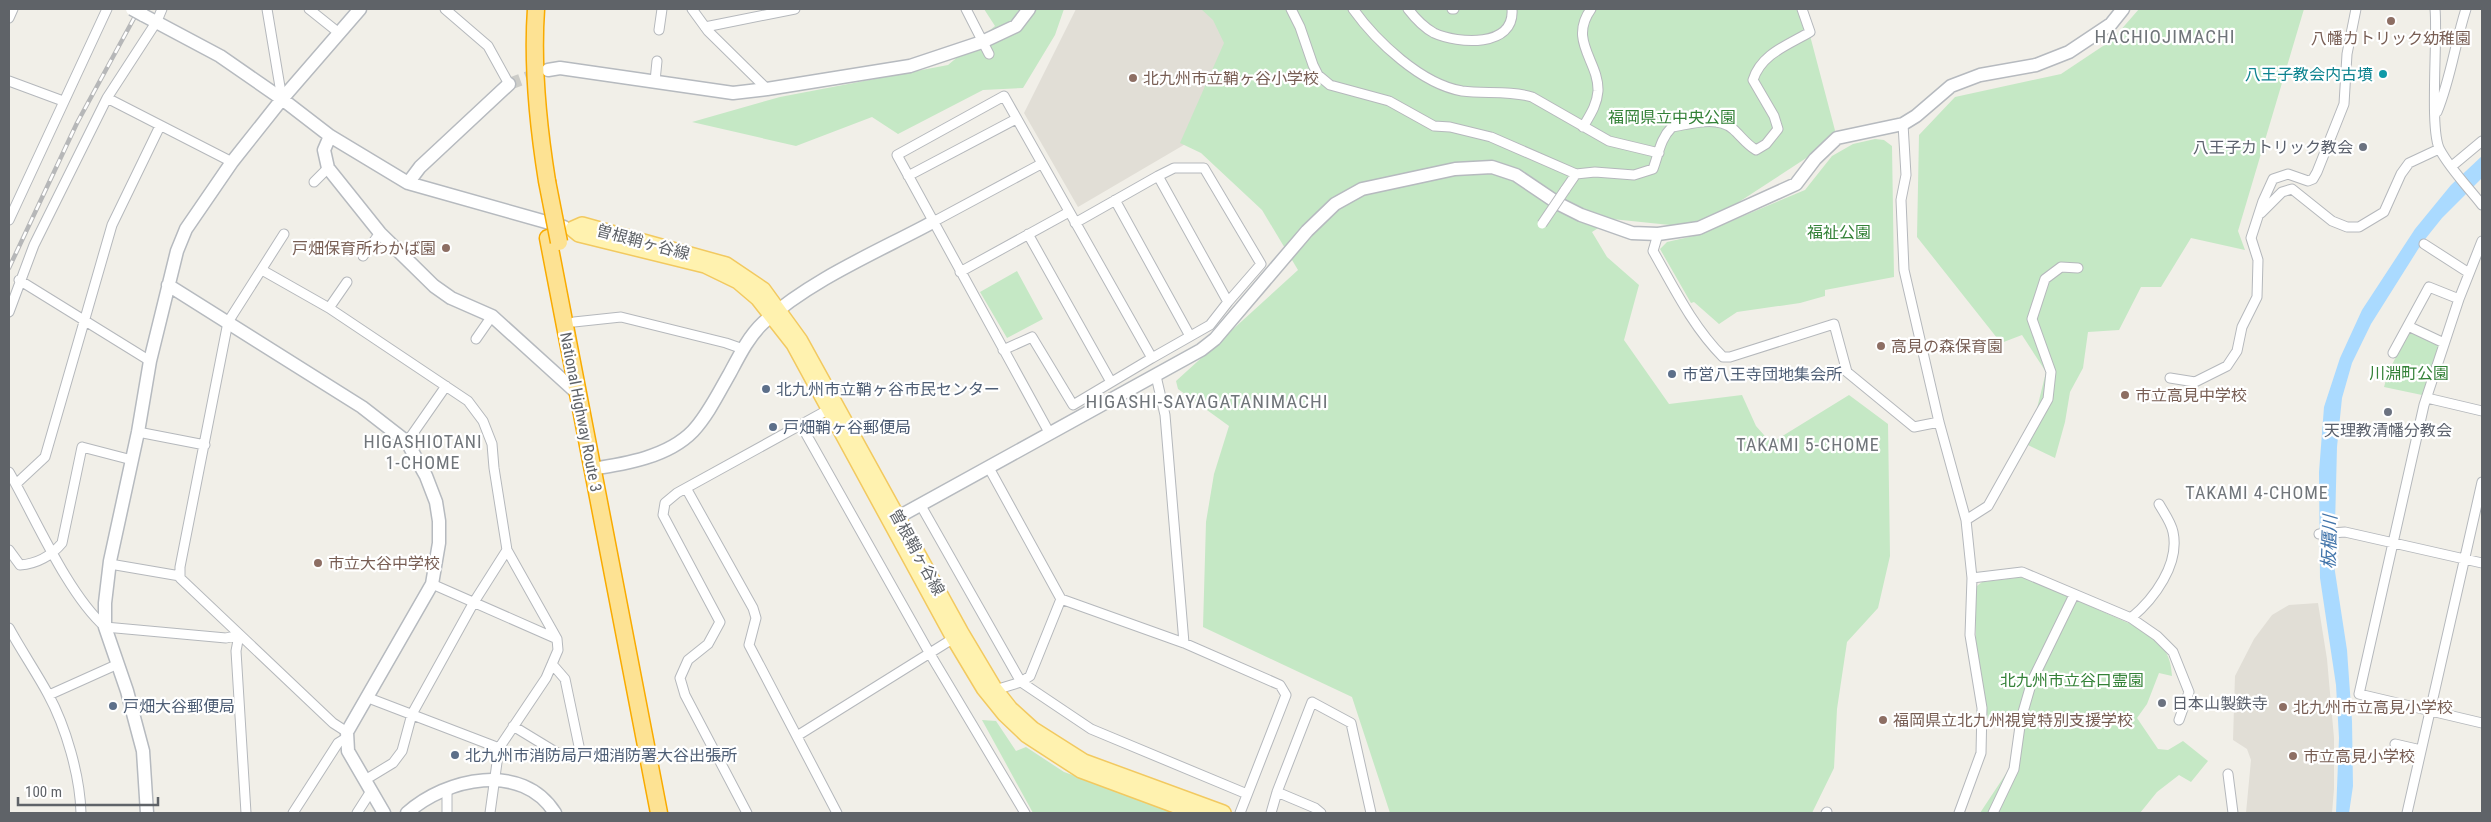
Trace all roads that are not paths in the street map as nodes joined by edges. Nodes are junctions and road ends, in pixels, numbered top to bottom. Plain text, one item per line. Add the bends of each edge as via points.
1 (13, 9) edge
2 (107, 9) edge
3 (162, 9) edge
4 (267, 9) edge
5 (309, 9) edge
6 (360, 9) edge
7 (445, 9) edge
8 (527, 9) edge
9 (536, 9) edge
10 (662, 9) edge
11 (692, 9) edge
12 (795, 9) edge
13 (966, 9) edge
14 (1029, 9) edge
15 (1291, 9) edge
16 (1353, 9) edge
17 (1408, 9) edge
18 (1512, 9) edge
19 (1591, 9) edge
20 (1802, 9) edge
21 (2123, 9) edge
22 (2356, 9) edge
23 (2435, 9) edge
24 (2466, 9) edge
25 (135, 11) edge
26 (9, 18) edge
27 (157, 21) junction
28 (705, 28) junction
29 (658, 30) dead end
30 (339, 33) junction
31 (982, 42) junction
32 (989, 54) dead end
33 (657, 61) dead end
34 (548, 70) tunnel mouth
35 (9, 81) edge
36 (655, 81) junction
37 (510, 84) joint
38 (767, 89) junction
39 (107, 98) junction
40 (282, 99) junction
41 (63, 101) junction
42 (2435, 117) junction
43 (1016, 119) junction
44 (1903, 124) junction
45 (160, 126) junction
46 (1583, 127) junction
47 (330, 136) junction
48 (2482, 141) edge
49 (2439, 149) junction
50 (1659, 153) junction
51 (232, 162) junction
52 (1041, 164) junction
53 (2453, 167) junction
54 (328, 168) junction
55 (1576, 174) junction
56 (908, 176) junction
57 (1158, 176) junction
58 (542, 180) junction
59 (314, 182) dead end
60 (408, 182) junction
61 (1115, 200) junction
62 (2482, 205) edge
63 (1069, 212) junction
64 (2259, 216) junction
65 (9, 220) edge
66 (932, 222) junction
67 (1075, 223) junction
68 (1542, 224) dead end
69 (573, 229) joint
70 (380, 233) junction
71 (284, 234) dead end
72 (1028, 234) junction
73 (1658, 234) junction
74 (553, 240) junction
75 (2482, 241) edge
76 (2424, 244) dead end
77 (363, 256) dead end
78 (2078, 268) dead end
79 (262, 270) junction
80 (960, 272) junction
81 (2469, 273) junction
82 (19, 280) junction
83 (347, 282) dead end
84 (168, 285) junction
85 (2459, 299) junction
86 (1228, 302) junction
87 (329, 308) junction
88 (9, 312) edge
89 (776, 313) junction
90 (492, 316) junction
91 (83, 319) junction
92 (228, 322) junction
93 (574, 322) junction
94 (2408, 326) junction
95 (1190, 336) junction
96 (476, 339) dead end
97 (2444, 342) junction
98 (743, 349) junction
99 (1003, 350) junction
100 (2393, 353) dead end
101 (1152, 358) junction
102 (150, 360) junction
103 (1156, 376) junction
104 (2170, 378) dead end
105 (1111, 382) junction
106 (446, 386) junction
107 (577, 393) junction
108 (2427, 398) junction
109 (832, 407) junction
110 (2482, 411) edge
111 (1939, 422) junction
112 (801, 424) junction
113 (138, 432) junction
114 (1050, 434) junction
115 (406, 442) junction
116 (204, 445) junction
117 (132, 460) junction
118 (596, 468) junction
119 (989, 468) junction
120 (9, 472) edge
121 (2482, 482) edge
122 (16, 484) junction
123 (686, 488) junction
124 (920, 504) junction
125 (2159, 504) dead end
126 (893, 520) junction
127 (1966, 520) junction
128 (2319, 534) dead end
129 (2393, 544) junction
130 (9, 550) edge
131 (508, 550) junction
132 (54, 553) junction
133 (2465, 560) junction
134 (2482, 563) edge
135 (110, 564) junction
136 (180, 576) junction
137 (1972, 578) junction
138 (432, 584) junction
139 (2074, 595) junction
140 (1061, 599) junction
141 (474, 602) junction
142 (2131, 618) junction
143 (105, 627) junction
144 (10, 631) edge
145 (239, 635) junction
146 (954, 638) junction
147 (558, 639) junction
148 (1184, 643) junction
149 (930, 654) junction
150 (118, 664) junction
151 (552, 664) junction
152 (1021, 682) junction
153 (995, 690) junction
154 (49, 696) junction
155 (366, 697) junction
156 (2430, 710) junction
157 (412, 714) junction
158 (2179, 720) dead end
159 (2482, 724) edge
160 (514, 726) junction
161 (346, 735) junction
162 (796, 736) junction
163 (2395, 744) dead end
164 (499, 748) junction
165 (2421, 750) junction
166 (2228, 774) dead end
167 (496, 779) junction
168 (368, 786) junction
169 (448, 789) junction
170 (1277, 792) junction
171 (1246, 794) junction
172 (81, 813) edge
173 (147, 813) edge
174 (246, 813) edge
175 (293, 813) edge
176 (357, 813) edge
177 (384, 813) edge
178 (407, 813) edge
179 (447, 813) edge
180 (490, 813) edge
181 (555, 813) edge
182 (659, 813) edge
183 (667, 813) edge
184 (748, 813) edge
185 (837, 813) edge
186 (1025, 813) edge
187 (1193, 813) edge
188 (1223, 813) edge
189 (1240, 813) edge
190 (1271, 813) edge
191 (1321, 813) edge
192 (1371, 813) edge
193 (1959, 813) edge
194 (1992, 813) edge
195 (2233, 813) edge
196 (2407, 813) edge

1 - 26 street
2 - 41 street
3 - 27 street
4 - 40 street
5 - 30 street
6 - 30 street
7 - 37 street via 488,46
8 - 58 highway, National Highway Route 3 via 525,36
9 - 58 highway, National Highway Route 3 via 534,34
10 - 29 street
11 - 28 street
12 - 28 street
13 - 31 street
14 - 31 street via 1016,26
15 - 55 street via 1312,65 1330,85 1389,101 1434,126 1491,137
16 - 46 street via 1384,46 1443,85 1462,91 1527,96
17 - 18 street via 1418,22 1434,32 1455,39 1477,40 1498,37 1505,31 1513,18
19 - 46 street via 1584,19 1583,37 1598,89 1595,108
20 - 50 street via 1810,32 1767,57 1757,68 1753,80 1778,129 1766,144 1756,150 1725,123 1712,122 1672,127 1662,138
21 - 44 street via 2111,24 2069,52 2036,65 1980,75 1951,86
22 - 64 street via 2347,54 2344,104 2317,172 2308,181 2288,174 2273,180
23 - 42 street
24 - 42 street via 2448,86
25 - 27 street
27 - 39 street
27 - 40 street via 220,56
28 - 38 street
30 - 40 street
31 - 32 street
31 - 38 street via 910,66
33 - 36 street
34 - 36 street via 560,68
35 - 41 street
36 - 38 street via 733,93
37 - 60 street via 420,166
39 - 45 street
39 - 82 street
40 - 47 street
40 - 51 street
41 - 65 street
42 - 49 street
43 - 52 street
43 - 56 street
43 - 56 street via 1004,96 897,155
44 - 73 street via 1838,138 1815,159 1796,184 1699,228
44 - 111 street via 1906,175 1901,200 1904,270
45 - 51 street
45 - 91 street via 112,225
46 - 50 street via 1609,141
47 - 54 street via 324,150
47 - 60 street
48 - 53 street
49 - 53 street
49 - 64 street via 2409,163 2384,212 2359,227 2347,227 2332,221 2292,189 2282,192
50 - 55 street via 1653,169 1646,172 1634,175
51 - 84 street via 186,229
52 - 63 street
52 - 66 street
53 - 62 street
54 - 59 street
54 - 70 street
55 - 68 street, bridge
56 - 66 street
57 - 61 street
57 - 86 street
57 - 86 street via 1174,168 1204,168 1261,264
58 - 74 highway, National Highway Route 3, bridge
60 - 69 street
61 - 67 street
61 - 95 street
63 - 67 street
63 - 72 street
64 - 104 street via 2251,238 2258,260 2257,296 2242,327 2237,351 2227,366 2195,382
66 - 80 street
66 - 89 street via 804,291
67 - 101 street
69 - 89 main road, 曽根鞘ヶ谷線 via 579,234 704,265 738,281
70 - 77 street
70 - 90 street via 434,286 451,298
71 - 79 street
72 - 80 street
72 - 105 street
73 - 103 street via 1632,233 1581,215 1516,175 1492,167 1455,168 1362,189 1335,204 1307,231 1215,339
73 - 111 street via 1653,251 1686,310 1723,357 1834,324 1847,372 1914,427
74 - 93 highway, National Highway Route 3
74 - 107 highway, National Highway Route 3
75 - 81 street
76 - 81 street
78 - 127 street via 2061,267 2044,279 2032,319 2051,372 2048,400 1988,506
79 - 87 street
79 - 92 street
80 - 99 street
81 - 85 street
82 - 88 street
82 - 91 street
83 - 87 street
84 - 92 street
84 - 102 street
85 - 94 street via 2429,287
85 - 97 street
86 - 95 street via 1210,324
87 - 106 street
89 - 98 street via 762,323
89 - 109 main road, 曽根鞘ヶ谷線
90 - 96 street
90 - 107 street
91 - 102 street
91 - 122 street via 45,457
92 - 115 street via 362,407
92 - 116 street
93 - 98 street via 621,317
93 - 118 highway, National Highway Route 3
94 - 97 street
94 - 100 street
95 - 101 street
97 - 108 street
98 - 118 street via 714,402 693,431 655,455
99 - 105 street via 1032,337 1073,405
99 - 114 street
101 - 105 street
102 - 113 street
103 - 114 street
103 - 148 street via 1165,415
106 - 115 street
106 - 131 street via 468,401 483,421 492,444
107 - 118 highway, National Highway Route 3
108 - 110 street
108 - 129 street
109 - 112 street
109 - 126 main road, 曽根鞘ヶ谷線
111 - 127 street
112 - 123 street
112 - 149 street
113 - 116 street
113 - 117 street
114 - 119 street
115 - 138 street via 426,476 437,511 440,543
116 - 136 street
117 - 132 street via 82,447 62,543
117 - 135 street
118 - 182 highway, National Highway Route 3
118 - 183 highway, National Highway Route 3
119 - 124 street
119 - 140 street
120 - 122 street
121 - 133 street
122 - 132 street
123 - 162 street via 753,608 756,618 749,645
123 - 184 street via 665,503 663,515 720,622 708,644 688,660 680,678 685,695
124 - 126 street
124 - 152 street
125 - 142 street via 2173,531 2172,564 2145,606
126 - 146 main road, 曽根鞘ヶ谷線
126 - 153 main road, 曽根鞘ヶ谷線
127 - 137 street
128 - 129 street via 2345,532
129 - 133 street
129 - 156 street via 2359,694
130 - 132 street via 20,565 29,565
131 - 141 street
131 - 147 street
132 - 143 street via 92,616
133 - 134 street
133 - 156 street
135 - 136 street
135 - 143 street
136 - 145 street
137 - 139 street via 2022,572
137 - 193 street via 1970,635 1982,708 1981,753
138 - 141 street
138 - 155 street
139 - 142 street
139 - 194 street via 2032,681 2014,769
140 - 148 street
140 - 152 street via 1030,676
141 - 147 street
141 - 157 street
142 - 158 street via 2173,652 2189,692
143 - 145 street via 226,638
143 - 150 street
144 - 154 street
145 - 161 street
145 - 174 street via 236,651
146 - 149 street
146 - 187 main road, 曽根鞘ヶ谷線 via 984,688 1027,735 1081,770
147 - 151 street via 558,650
148 - 171 street via 1280,685 1286,695
149 - 162 street
149 - 186 street
150 - 154 street
150 - 173 street via 143,751
151 - 160 street
151 - 160 street via 565,679 580,751 559,754
152 - 153 street
152 - 171 street via 1091,729
153 - 188 main road, 曽根鞘ヶ谷線 via 1032,729 1084,762
154 - 172 street via 73,764
155 - 157 street
155 - 161 street
156 - 159 street
156 - 165 street
157 - 164 street
157 - 168 street via 402,751
160 - 164 street
161 - 168 street via 348,750
161 - 175 street
162 - 185 street
163 - 165 street
164 - 167 street
165 - 196 street
166 - 195 street
167 - 169 street
167 - 180 street
167 - 181 street via 513,782 537,794
168 - 176 street
168 - 177 street
169 - 178 street
169 - 179 street
170 - 190 street
170 - 191 street
170 - 192 street via 1312,702 1351,723
171 - 189 street

